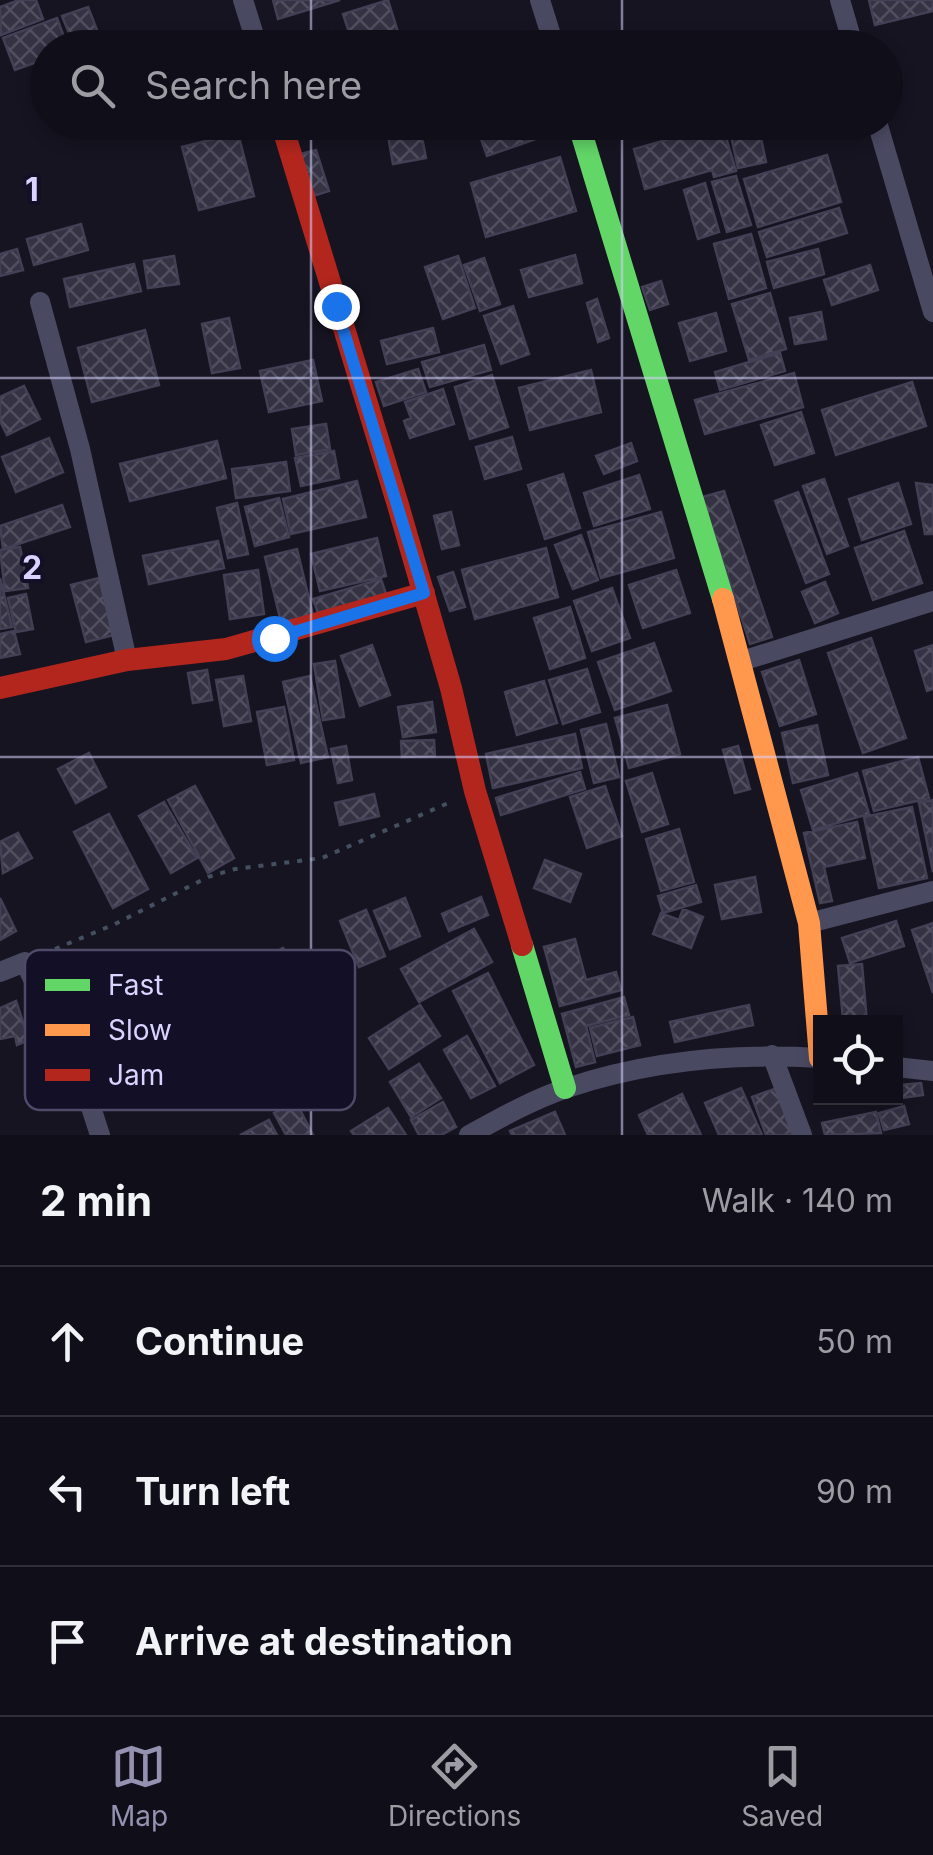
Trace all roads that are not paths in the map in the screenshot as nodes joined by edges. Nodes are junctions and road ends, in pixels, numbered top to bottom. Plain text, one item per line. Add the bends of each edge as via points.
1 (243, 0) edge
2 (540, 0) edge
3 (840, 0) edge
4 (252, 30) edge
5 (549, 30) edge
6 (849, 30) edge
7 (286, 140) edge
8 (583, 140) edge
9 (881, 140) edge
10 (40, 302) dead end
11 (933, 312) edge
12 (424, 593) junction
13 (933, 601) edge
14 (126, 660) junction
15 (742, 661) junction
16 (0, 688) edge
17 (933, 891) edge
18 (810, 923) junction
19 (25, 962) edge
20 (0, 972) edge
21 (817, 1015) edge
22 (772, 1056) junction
23 (813, 1058) edge
24 (903, 1068) edge
25 (933, 1071) edge
26 (565, 1088) junction
27 (92, 1110) edge
28 (471, 1134) edge
29 (100, 1135) edge
30 (802, 1135) edge

1 - 4 street
2 - 5 street
3 - 6 street
7 - 12 street
8 - 15 street
9 - 11 street
10 - 14 street
12 - 14 street via 226,649
12 - 26 street via 475,792
13 - 15 street
14 - 16 street
15 - 18 street
17 - 18 street
18 - 21 street
19 - 20 street
22 - 23 street
22 - 26 street via 667,1063
22 - 30 street
24 - 25 street
26 - 28 street
27 - 29 street

